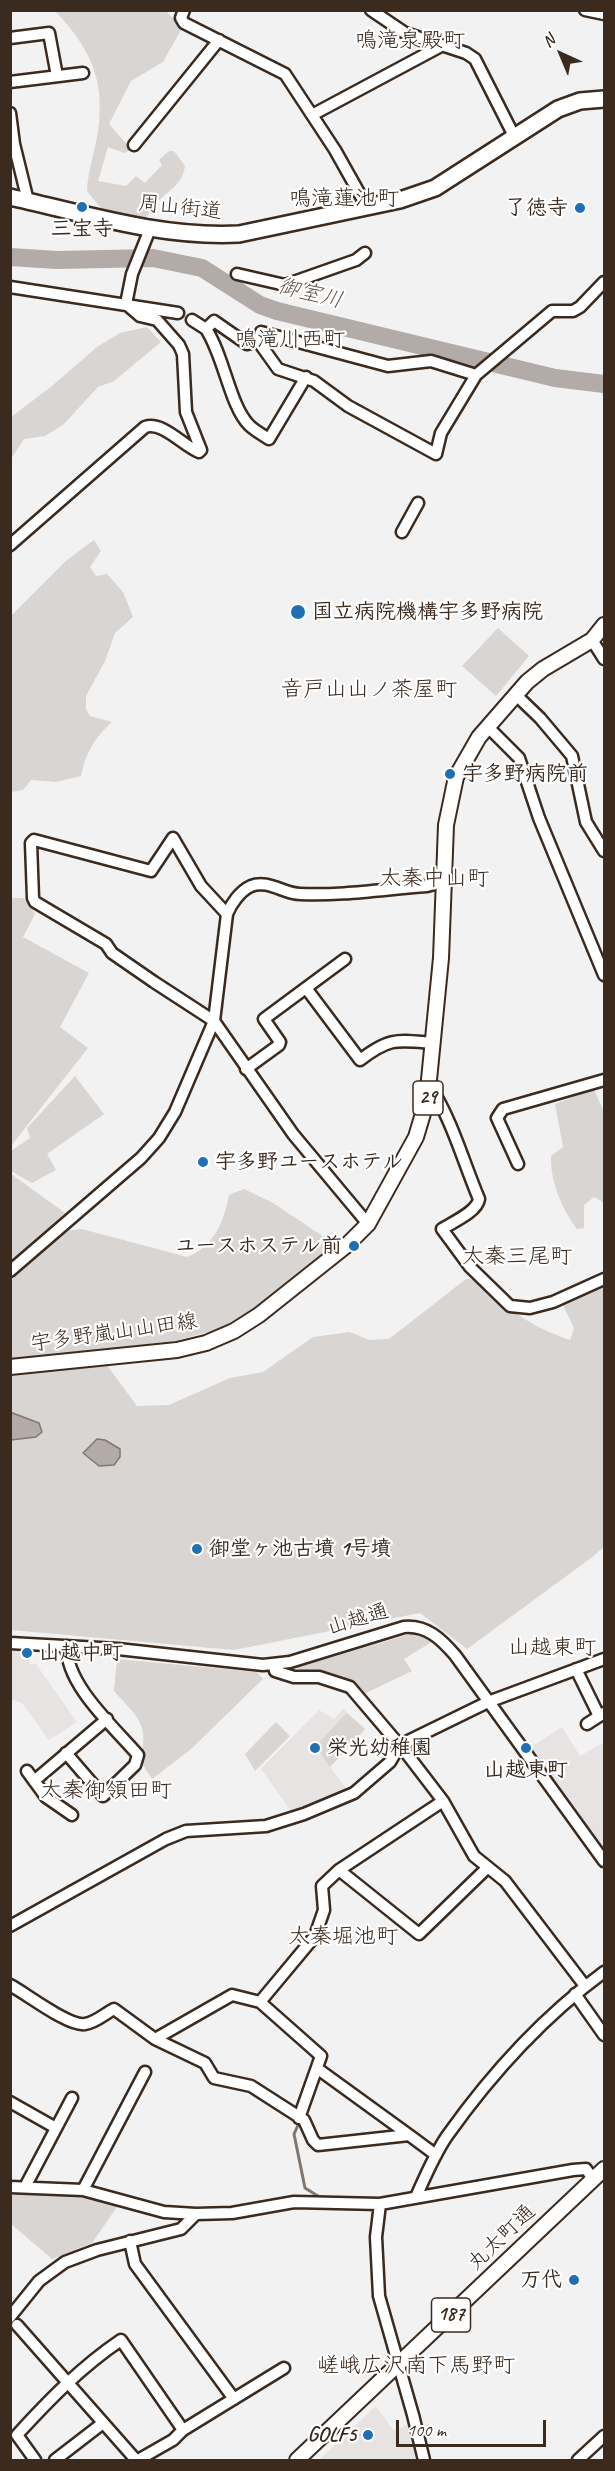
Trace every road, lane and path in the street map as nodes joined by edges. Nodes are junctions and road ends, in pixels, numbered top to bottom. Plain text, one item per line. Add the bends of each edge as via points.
1 (184, 10) edge
2 (371, 10) edge
3 (585, 10) edge
4 (604, 14) edge
5 (10, 38) edge
6 (219, 40) junction
7 (441, 46) junction
8 (82, 73) dead end
9 (57, 76) junction
10 (10, 82) edge
11 (604, 99) edge
12 (10, 113) edge
13 (312, 115) junction
14 (514, 136) junction
15 (134, 145) dead end
16 (10, 198) edge
17 (28, 201) junction
18 (367, 207) junction
19 (148, 235) junction
20 (365, 253) dead end
21 (237, 274) dead end
22 (604, 282) edge
23 (10, 287) edge
24 (126, 304) junction
25 (178, 313) dead end
26 (192, 320) dead end
27 (206, 330) junction
28 (258, 341) junction
29 (476, 375) junction
30 (306, 377) junction
31 (418, 503) dead end
32 (402, 532) dead end
33 (10, 545) edge
34 (604, 625) edge
35 (592, 640) junction
36 (604, 659) edge
37 (515, 694) junction
38 (488, 727) junction
39 (604, 851) edge
40 (445, 881) junction
41 (227, 914) junction
42 (345, 959) dead end
43 (604, 975) edge
44 (306, 988) junction
45 (214, 1021) junction
46 (433, 1043) junction
47 (246, 1069) junction
48 (604, 1080) edge
49 (430, 1086) junction
50 (518, 1164) dead end
51 (368, 1224) junction
52 (10, 1271) edge
53 (604, 1279) edge
54 (10, 1367) edge
55 (10, 1643) edge
56 (68, 1646) junction
57 (604, 1659) edge
58 (274, 1664) junction
59 (576, 1670) junction
60 (488, 1702) junction
61 (602, 1714) edge
62 (107, 1719) junction
63 (587, 1724) dead end
64 (400, 1745) junction
65 (66, 1753) junction
66 (27, 1771) dead end
67 (34, 1780) junction
68 (443, 1801) junction
69 (72, 1815) dead end
70 (604, 1861) edge
71 (487, 1868) junction
72 (339, 1870) junction
73 (10, 1926) edge
74 (604, 1972) edge
75 (10, 1985) edge
76 (585, 1986) junction
77 (575, 1994) junction
78 (260, 2002) junction
79 (604, 2035) edge
80 (155, 2039) junction
81 (318, 2069) junction
82 (145, 2072) dead end
83 (72, 2098) dead end
84 (10, 2102) edge
85 (299, 2118) junction
86 (56, 2128) junction
87 (409, 2135) junction
88 (436, 2155) junction
89 (604, 2169) edge
90 (594, 2179) junction
91 (10, 2187) edge
92 (25, 2187) junction
93 (83, 2190) junction
94 (416, 2197) junction
95 (380, 2204) junction
96 (196, 2214) junction
97 (130, 2241) junction
98 (14, 2321) edge
99 (399, 2365) junction
100 (284, 2368) dead end
101 (67, 2382) junction
102 (234, 2399) junction
103 (103, 2423) junction
104 (183, 2430) junction
105 (604, 2436) edge
106 (35, 2460) edge
107 (55, 2460) edge
108 (137, 2460) edge
109 (297, 2460) edge
110 (424, 2460) edge
111 (578, 2460) edge

1 - 6 street via 184,23
2 - 7 street via 405,33
3 - 4 street
5 - 9 street via 49,33
6 - 13 street via 285,74
6 - 15 street
7 - 13 street
7 - 14 street via 466,52 475,59
8 - 9 street
9 - 10 street
11 - 14 highway, 周山街道 via 580,101 558,109
12 - 17 street
13 - 18 street
14 - 18 highway, 周山街道 via 435,188
16 - 17 highway, 周山街道
17 - 19 highway, 周山街道
18 - 19 highway, 周山街道 via 239,234
19 - 24 street
20 - 21 street via 356,260 285,285
22 - 29 street via 580,308 552,311
23 - 24 street
24 - 25 street
24 - 33 street via 140,316 158,320 179,345 183,354 186,412 201,450 192,449 157,426 145,427
26 - 27 street
27 - 28 street via 214,321 247,344
27 - 30 street via 216,344 239,408 249,425 269,439
28 - 29 street via 261,332 388,366 431,361
28 - 30 street via 278,369
29 - 30 street via 441,433 436,454 348,406
31 - 32 street
34 - 35 main road, 宇多野嵐山山田線 / 29
35 - 36 street
35 - 37 main road, 宇多野嵐山山田線 / 29 via 543,669
37 - 38 main road, 宇多野嵐山山田線 / 29
37 - 39 street via 572,756 586,822
38 - 40 main road, 宇多野嵐山山田線 / 29 via 465,758 453,786 446,825
38 - 43 street via 519,758 539,818
40 - 41 street via 427,886 298,895 263,884 250,886
40 - 46 main road, 宇多野嵐山山田線 / 29
41 - 45 street
41 - 45 street via 201,886 173,838 151,871 63,846 34,840 31,843 36,902 106,944 112,953
42 - 44 street
44 - 46 street via 360,1060 395,1040
44 - 47 street via 264,1019 279,1045
45 - 47 street
45 - 52 street via 187,1088 159,1138
46 - 49 main road, 宇多野嵐山山田線 / 29
47 - 51 street via 293,1134
48 - 50 street via 504,1109 497,1118
49 - 51 main road, 宇多野嵐山山田線 / 29 via 416,1137
49 - 53 street via 444,1108 479,1198 473,1209 442,1229 470,1267 510,1306 530,1308
51 - 54 main road, 宇多野嵐山山田線 / 29 via 259,1316 234,1332 177,1350
55 - 56 street, 山越通
56 - 58 street, 山越通 via 243,1665
56 - 62 street via 67,1658 77,1683
57 - 59 street
58 - 60 street, 山越通 via 404,1627 419,1627 450,1649
58 - 64 street via 275,1671 281,1674 319,1677 350,1687
59 - 60 street
59 - 61 street
60 - 64 street
60 - 70 street, 山越通
61 - 63 street
62 - 65 street
62 - 65 street via 138,1755 135,1765 106,1794 103,1796
64 - 68 street
64 - 73 street via 390,1762 354,1793 266,1826 186,1831
65 - 67 street
66 - 67 street
67 - 69 street via 46,1797
68 - 71 street via 474,1856
68 - 72 street
71 - 72 street via 419,1934
71 - 76 street via 505,1881
72 - 78 street via 321,1886 324,1910 315,1936
74 - 76 street
75 - 80 street via 80,2024 114,2009
76 - 77 street
77 - 79 street
77 - 88 street via 528,2037 446,2137
78 - 80 street via 232,1995
78 - 81 street via 321,2056
80 - 85 street via 205,2063 214,2078 251,2086
81 - 85 street
81 - 87 street
82 - 93 street
83 - 86 street
84 - 86 street
85 - 87 street via 318,2145
86 - 92 street
87 - 88 street
88 - 94 street
89 - 90 main road, 丸太町通 / 187
90 - 94 street via 586,2169 573,2170
90 - 99 main road, 丸太町通 / 187
91 - 92 street
92 - 93 street
93 - 96 street via 164,2212
94 - 95 street
95 - 96 street via 294,2202 232,2213
95 - 99 street via 376,2237 378,2296
96 - 97 street via 181,2229
97 - 98 street via 97,2250 55,2269 39,2281
97 - 102 street via 135,2264
98 - 101 street
99 - 109 main road, 丸太町通 / 187
99 - 110 street
100 - 102 street
101 - 103 street
101 - 104 street via 121,2340
101 - 106 street via 17,2435
102 - 104 street
103 - 107 street
103 - 108 street
104 - 108 street
105 - 111 street

